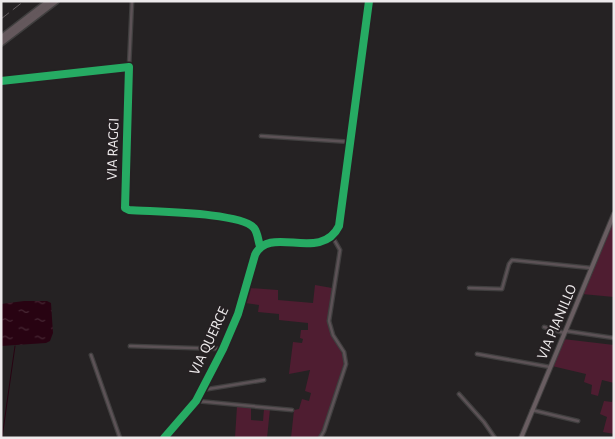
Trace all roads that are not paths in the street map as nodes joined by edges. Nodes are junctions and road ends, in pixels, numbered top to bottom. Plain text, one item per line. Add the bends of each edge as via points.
1 (49, 1) edge
2 (56, 1) edge
3 (132, 1) edge
4 (369, 2) edge
5 (1, 38) edge
6 (1, 43) edge
7 (130, 67) junction
8 (1, 82) edge
9 (261, 136) dead end
10 (351, 142) junction
11 (614, 214) edge
12 (332, 236) junction
13 (260, 246) junction
14 (591, 268) junction
15 (469, 288) dead end
16 (544, 327) dead end
17 (564, 332) junction
18 (614, 338) edge
19 (130, 346) dead end
20 (223, 349) junction
21 (477, 354) dead end
22 (92, 356) dead end
23 (550, 367) junction
24 (264, 380) dead end
25 (202, 390) junction
26 (458, 394) dead end
27 (196, 400) junction
28 (292, 410) dead end
29 (532, 410) junction
30 (578, 421) dead end
31 (120, 438) edge
32 (164, 438) edge
33 (320, 438) edge
34 (495, 438) edge
35 (521, 438) edge

1 - 5 highway
2 - 6 highway
3 - 7 street
4 - 10 street
7 - 8 street
7 - 13 street, VIA RAGGI via 125,208 213,215 246,223 255,230
9 - 10 street
10 - 12 street via 339,226
11 - 14 street, VIA PIANILLO
12 - 13 street via 316,243 272,242
12 - 33 street via 340,250 329,321 344,352 346,364
13 - 20 street, VIA QUERCE
14 - 15 street via 512,260 502,289
14 - 17 street, VIA PIANILLO
16 - 17 street
17 - 18 street
17 - 23 street, VIA PIANILLO
19 - 20 street
20 - 25 street, VIA QUERCE
21 - 23 street
22 - 31 street
23 - 29 street, VIA PIANILLO
24 - 25 street
25 - 27 street, VIA QUERCE
26 - 34 street
27 - 28 street
27 - 32 street, VIA QUERCE
29 - 30 street
29 - 35 street, VIA PIANILLO

